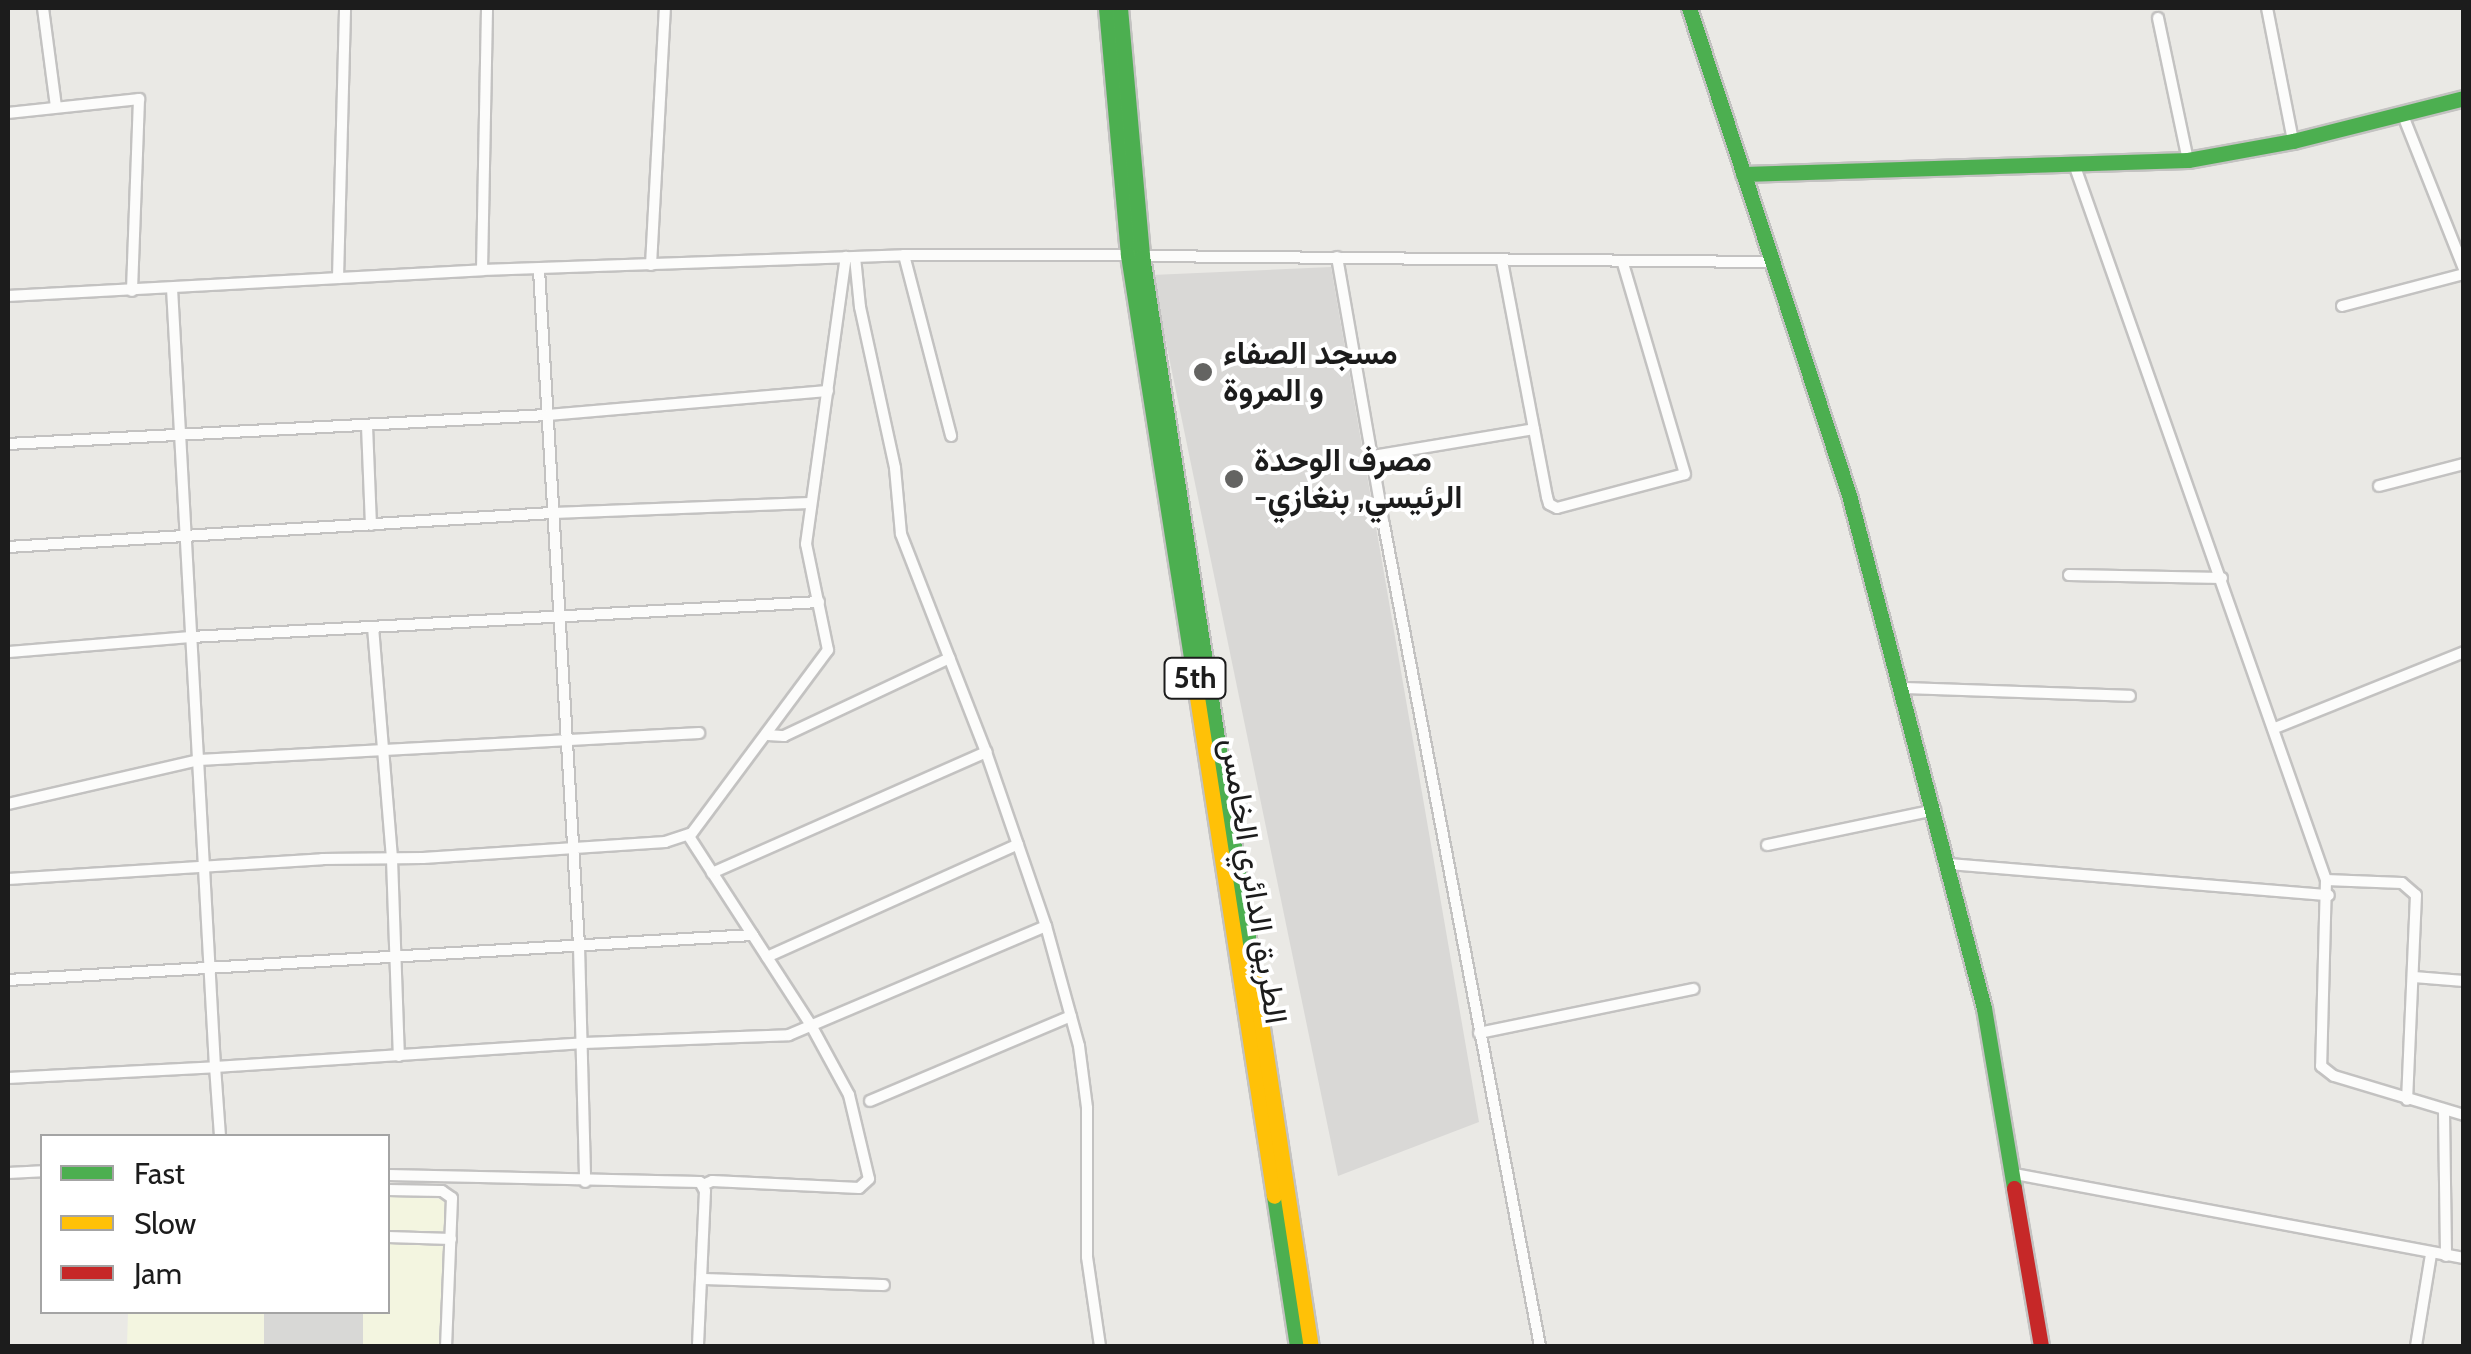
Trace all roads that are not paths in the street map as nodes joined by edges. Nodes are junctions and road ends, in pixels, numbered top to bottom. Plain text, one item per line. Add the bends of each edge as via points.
1 (43, 8) edge
2 (345, 8) edge
3 (487, 8) edge
4 (664, 8) edge
5 (1106, 8) edge
6 (1120, 8) edge
7 (1689, 8) edge
8 (2267, 8) edge
9 (2158, 18) dead end
10 (2464, 98) edge
11 (56, 107) junction
12 (8, 113) edge
13 (2402, 114) junction
14 (2293, 141) junction
15 (2188, 160) junction
16 (2074, 164) junction
17 (1743, 174) junction
18 (1135, 255) junction
19 (904, 256) junction
20 (851, 257) junction
21 (1337, 257) junction
22 (1502, 261) junction
23 (1772, 262) junction
24 (1622, 264) junction
25 (650, 265) junction
26 (482, 270) junction
27 (539, 270) junction
28 (2464, 271) edge
29 (338, 278) junction
30 (172, 288) junction
31 (132, 291) junction
32 (8, 296) edge
33 (2342, 306) dead end
34 (828, 392) junction
35 (547, 415) junction
36 (366, 426) junction
37 (1534, 429) junction
38 (952, 436) dead end
39 (180, 438) junction
40 (8, 444) edge
41 (1373, 456) junction
42 (2464, 464) edge
43 (2378, 486) dead end
44 (811, 503) junction
45 (552, 513) junction
46 (372, 525) junction
47 (185, 537) junction
48 (8, 547) edge
49 (2069, 576) dead end
50 (2222, 578) junction
51 (819, 602) junction
52 (558, 617) junction
53 (373, 627) junction
54 (191, 637) junction
55 (8, 652) edge
56 (2464, 652) edge
57 (950, 658) junction
58 (1903, 688) junction
59 (2130, 696) dead end
60 (2275, 728) junction
61 (699, 733) dead end
62 (768, 735) junction
63 (567, 737) junction
64 (384, 748) junction
65 (986, 752) junction
66 (199, 760) junction
67 (8, 804) edge
68 (1935, 810) junction
69 (688, 835) junction
70 (1018, 844) junction
71 (1767, 845) dead end
72 (574, 846) junction
73 (392, 859) junction
74 (1949, 864) junction
75 (207, 867) junction
76 (712, 873) junction
77 (8, 880) edge
78 (2326, 880) junction
79 (2329, 895) junction
80 (1046, 926) junction
81 (753, 936) junction
82 (579, 946) junction
83 (393, 957) junction
84 (767, 957) junction
85 (210, 969) junction
86 (2414, 976) junction
87 (8, 980) edge
88 (2464, 982) edge
89 (1694, 989) dead end
90 (1071, 1016) junction
91 (812, 1027) junction
92 (1478, 1033) junction
93 (584, 1043) junction
94 (399, 1056) junction
95 (215, 1067) junction
96 (8, 1078) edge
97 (870, 1100) dead end
98 (2407, 1100) junction
99 (2444, 1111) junction
100 (2464, 1115) edge
101 (1270, 1124) junction
102 (220, 1134) edge
103 (40, 1171) edge
104 (8, 1172) edge
105 (2015, 1174) junction
106 (390, 1176) edge
107 (585, 1182) junction
108 (703, 1185) junction
109 (390, 1190) edge
110 (390, 1237) edge
111 (451, 1238) junction
112 (2431, 1254) junction
113 (2446, 1256) junction
114 (2464, 1258) edge
115 (702, 1279) junction
116 (884, 1285) dead end
117 (446, 1346) edge
118 (698, 1346) edge
119 (1100, 1346) edge
120 (1297, 1346) edge
121 (1311, 1346) edge
122 (1540, 1346) edge
123 (2041, 1346) edge
124 (2416, 1346) edge

1 - 11 street
2 - 29 street
3 - 26 street
4 - 25 street
5 - 18 main road, الطريق الدائري الخامس / 5th
6 - 18 main road, الطريق الدائري الخامس / 5th
7 - 17 main road
8 - 14 street
9 - 15 street
10 - 13 main road
11 - 12 street
11 - 31 street via 136,96 141,102
13 - 14 main road
13 - 28 street
14 - 15 main road
15 - 16 main road
16 - 17 main road
16 - 50 street
17 - 23 main road
18 - 19 street
18 - 21 street
18 - 101 main road, الطريق الدائري الخامس / 5th
19 - 20 street
19 - 38 street
20 - 25 street
20 - 34 street
20 - 57 street via 895,468 901,534
21 - 22 street
21 - 41 street
22 - 24 street
22 - 37 street
23 - 24 street
23 - 58 main road via 1849,494
24 - 37 street via 1685,474 1558,508 1549,504
25 - 27 street
26 - 27 street
26 - 29 street
27 - 35 street
28 - 33 street
29 - 30 street
30 - 31 street
30 - 39 street
31 - 32 street
34 - 35 street
34 - 44 street
35 - 36 street
35 - 45 street
36 - 39 street
36 - 46 street
37 - 41 street
39 - 40 street
39 - 47 street
41 - 92 street
42 - 43 street
44 - 45 street
44 - 51 street via 806,544
45 - 46 street
45 - 52 street
46 - 47 street
47 - 48 street
47 - 54 street
49 - 50 street
50 - 60 street
51 - 52 street
51 - 62 street via 826,654
52 - 53 street
52 - 63 street
53 - 54 street
53 - 64 street
54 - 55 street
54 - 66 street
56 - 60 street
57 - 62 street via 784,736
57 - 65 street
58 - 59 street
58 - 68 main road
60 - 78 street
61 - 63 street
62 - 69 street
63 - 64 street
63 - 72 street
64 - 66 street
64 - 73 street
65 - 70 street
65 - 76 street
66 - 67 street
66 - 75 street
68 - 71 street
68 - 74 main road
69 - 72 street
69 - 76 street
70 - 80 street
70 - 84 street
72 - 73 street
72 - 82 street
73 - 75 street
73 - 83 street
74 - 79 street
74 - 105 main road
75 - 77 street
75 - 85 street
76 - 81 street
78 - 79 street
78 - 86 street via 2402,884 2415,891
79 - 98 street via 2321,1066
80 - 90 street
80 - 91 street
81 - 82 street
81 - 84 street
82 - 83 street
82 - 93 street
83 - 85 street
83 - 94 street
84 - 91 street
85 - 87 street
85 - 95 street
86 - 88 street
86 - 98 street
89 - 92 street
90 - 97 street
90 - 119 street via 1087,1108 1086,1258
91 - 93 street via 780,1037
91 - 108 street via 853,1104 868,1182 859,1188
92 - 122 street
93 - 94 street
93 - 107 street
94 - 95 street
95 - 96 street
95 - 102 street
98 - 99 street
99 - 100 street
99 - 113 street
101 - 120 main road, الطريق الدائري الخامس / 5th
101 - 121 main road, الطريق الدائري الخامس / 5th
103 - 104 street
105 - 112 street
105 - 123 main road
106 - 107 street
107 - 108 street
108 - 115 street
109 - 111 street via 448,1193
110 - 111 street
111 - 117 street
112 - 113 street
112 - 124 street
113 - 114 street
115 - 116 street
115 - 118 street

